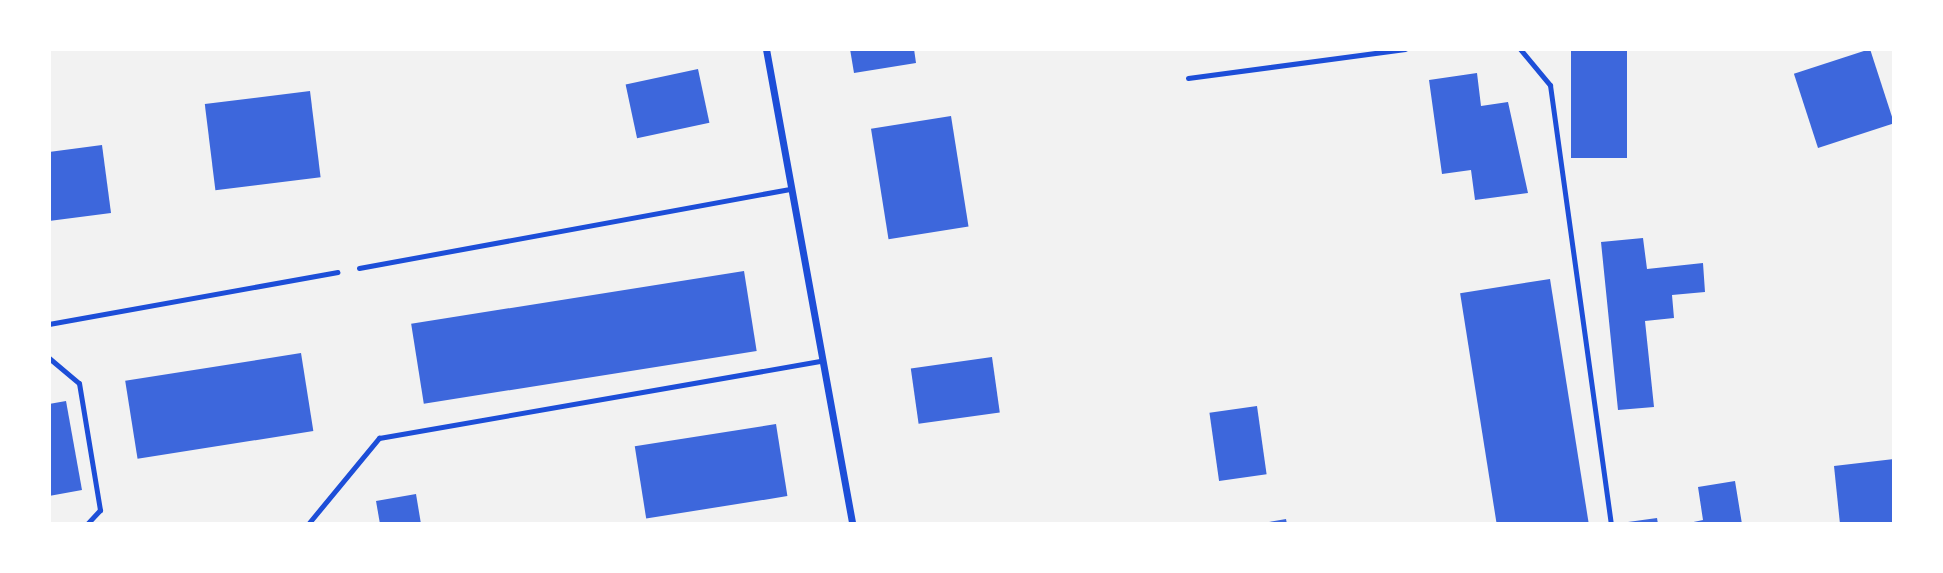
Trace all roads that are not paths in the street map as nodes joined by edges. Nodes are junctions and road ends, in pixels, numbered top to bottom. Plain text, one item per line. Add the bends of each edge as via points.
1 (766, 49) edge
2 (1405, 49) edge
3 (1520, 49) edge
4 (1529, 51) edge
5 (1188, 78) dead end
6 (790, 189) junction
7 (359, 268) road end
8 (49, 358) edge
9 (821, 361) junction
10 (87, 524) edge
11 (309, 524) edge
12 (852, 524) edge
13 (1611, 524) edge

1 - 6 street
2 - 5 lane
3 - 4 lane
4 - 13 lane via 1550,85
6 - 7 lane
6 - 9 street
8 - 10 lane via 79,383 100,510
9 - 11 lane via 379,438
9 - 12 street

